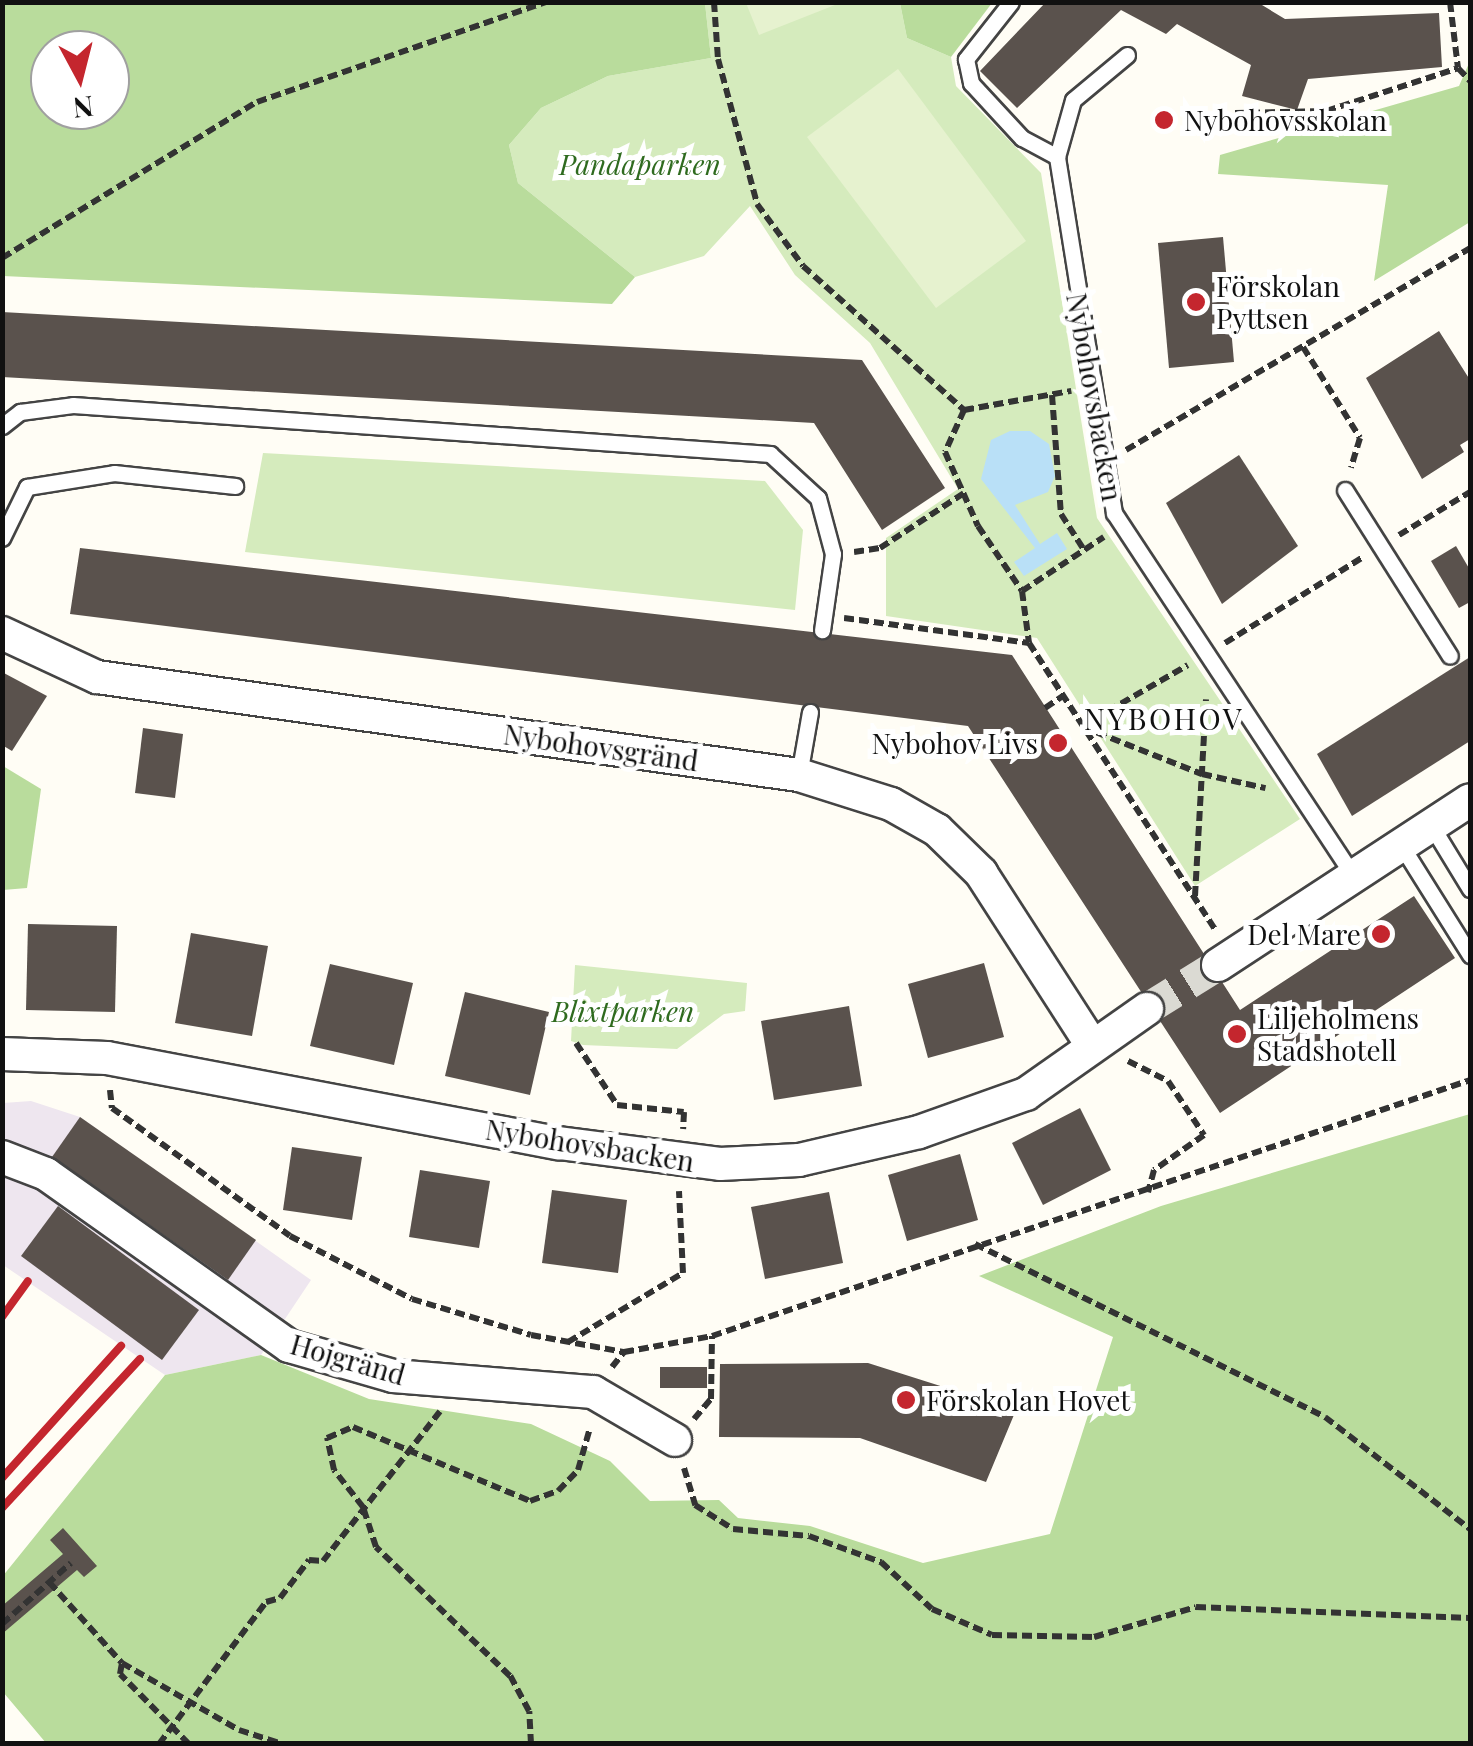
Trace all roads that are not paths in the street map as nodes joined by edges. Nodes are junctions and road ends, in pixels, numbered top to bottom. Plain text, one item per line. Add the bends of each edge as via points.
1 (1011, 2) edge
2 (1128, 55) dead end
3 (1057, 157) junction
4 (2, 426) edge
5 (235, 486) dead end
6 (1345, 490) road end
7 (2, 538) edge
8 (823, 623) road end
9 (2, 633) edge
10 (1450, 656) dead end
11 (810, 712) dead end
12 (799, 775) junction
13 (1470, 800) edge
14 (1432, 825) junction
15 (1401, 845) junction
16 (1353, 876) junction
17 (1470, 888) edge
18 (1470, 955) edge
19 (1225, 960) tunnel mouth
20 (1147, 1010) tunnel mouth
21 (1091, 1044) junction
22 (2, 1054) edge
23 (2, 1157) edge
24 (676, 1440) road end

1 - 3 lane via 966,59 971,83 1022,138
2 - 3 lane, Nybohovsbacken via 1073,100
3 - 16 lane, Nybohovsbacken via 1090,386 1122,525
4 - 8 lane via 20,412 72,406 770,454 818,498 833,554
5 - 7 lane via 114,472 28,487
6 - 10 lane
9 - 12 street, Nybohovsgränd via 97,677
11 - 12 lane
12 - 21 street, Nybohovsgränd via 891,804 938,830 981,873
13 - 14 street
14 - 15 street
14 - 17 lane
15 - 16 street
15 - 18 lane
16 - 19 street
20 - 21 street, Nybohovsbacken
21 - 22 street, Nybohovsbacken via 1026,1094 919,1132 799,1160 720,1164 559,1142 107,1058
23 - 24 street, Hojgränd via 46,1174 288,1346 393,1376 593,1392

